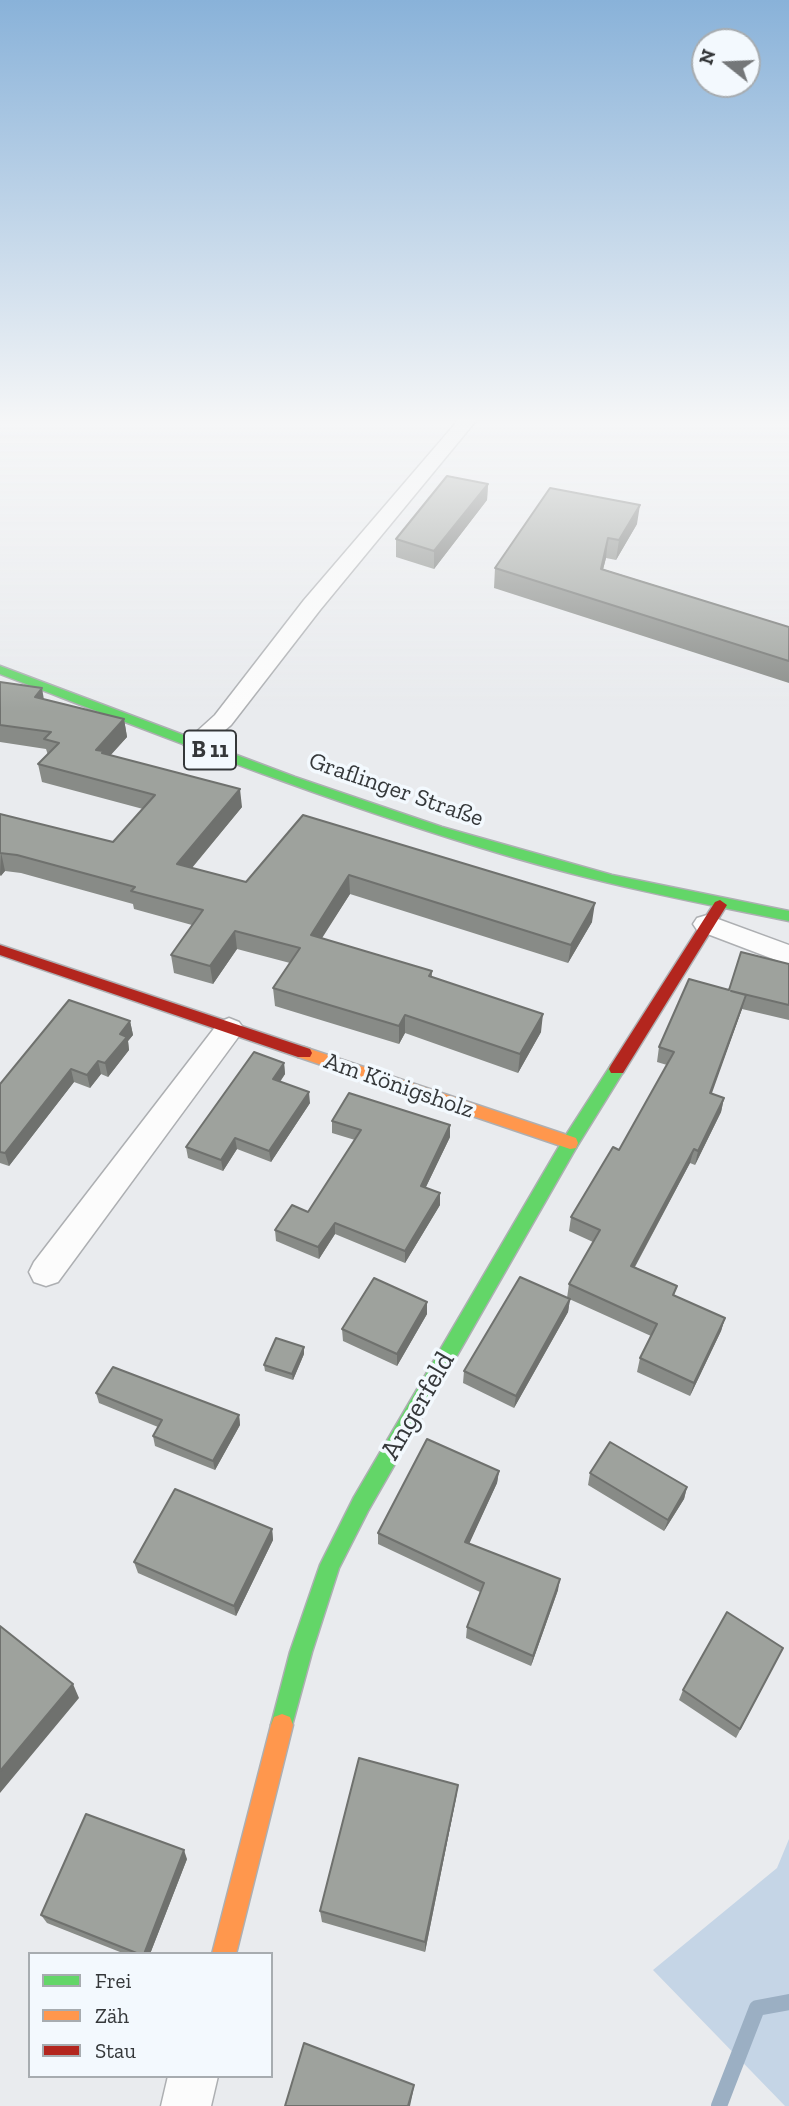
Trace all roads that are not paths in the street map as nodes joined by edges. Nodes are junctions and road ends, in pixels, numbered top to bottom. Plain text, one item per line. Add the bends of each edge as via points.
1 (387, 515) edge
2 (0, 670) edge
3 (195, 744) junction
4 (714, 915) junction
5 (789, 916) edge
6 (0, 950) edge
7 (789, 956) edge
8 (229, 1029) junction
9 (570, 1143) junction
10 (46, 1272) dead end
11 (225, 1952) edge
12 (193, 2078) edge
13 (186, 2106) edge

1 - 3 street via 223,720
2 - 3 street, Graflinger Straße / B 11
3 - 4 street, Graflinger Straße / B 11 via 422,825
4 - 5 street, Graflinger Straße / B 11
4 - 7 street
4 - 9 street, Angerfeld
6 - 8 street, Am Königsholz
8 - 9 street, Am Königsholz
8 - 10 street
9 - 11 street, Angerfeld via 330,1565 301,1652
12 - 13 street

